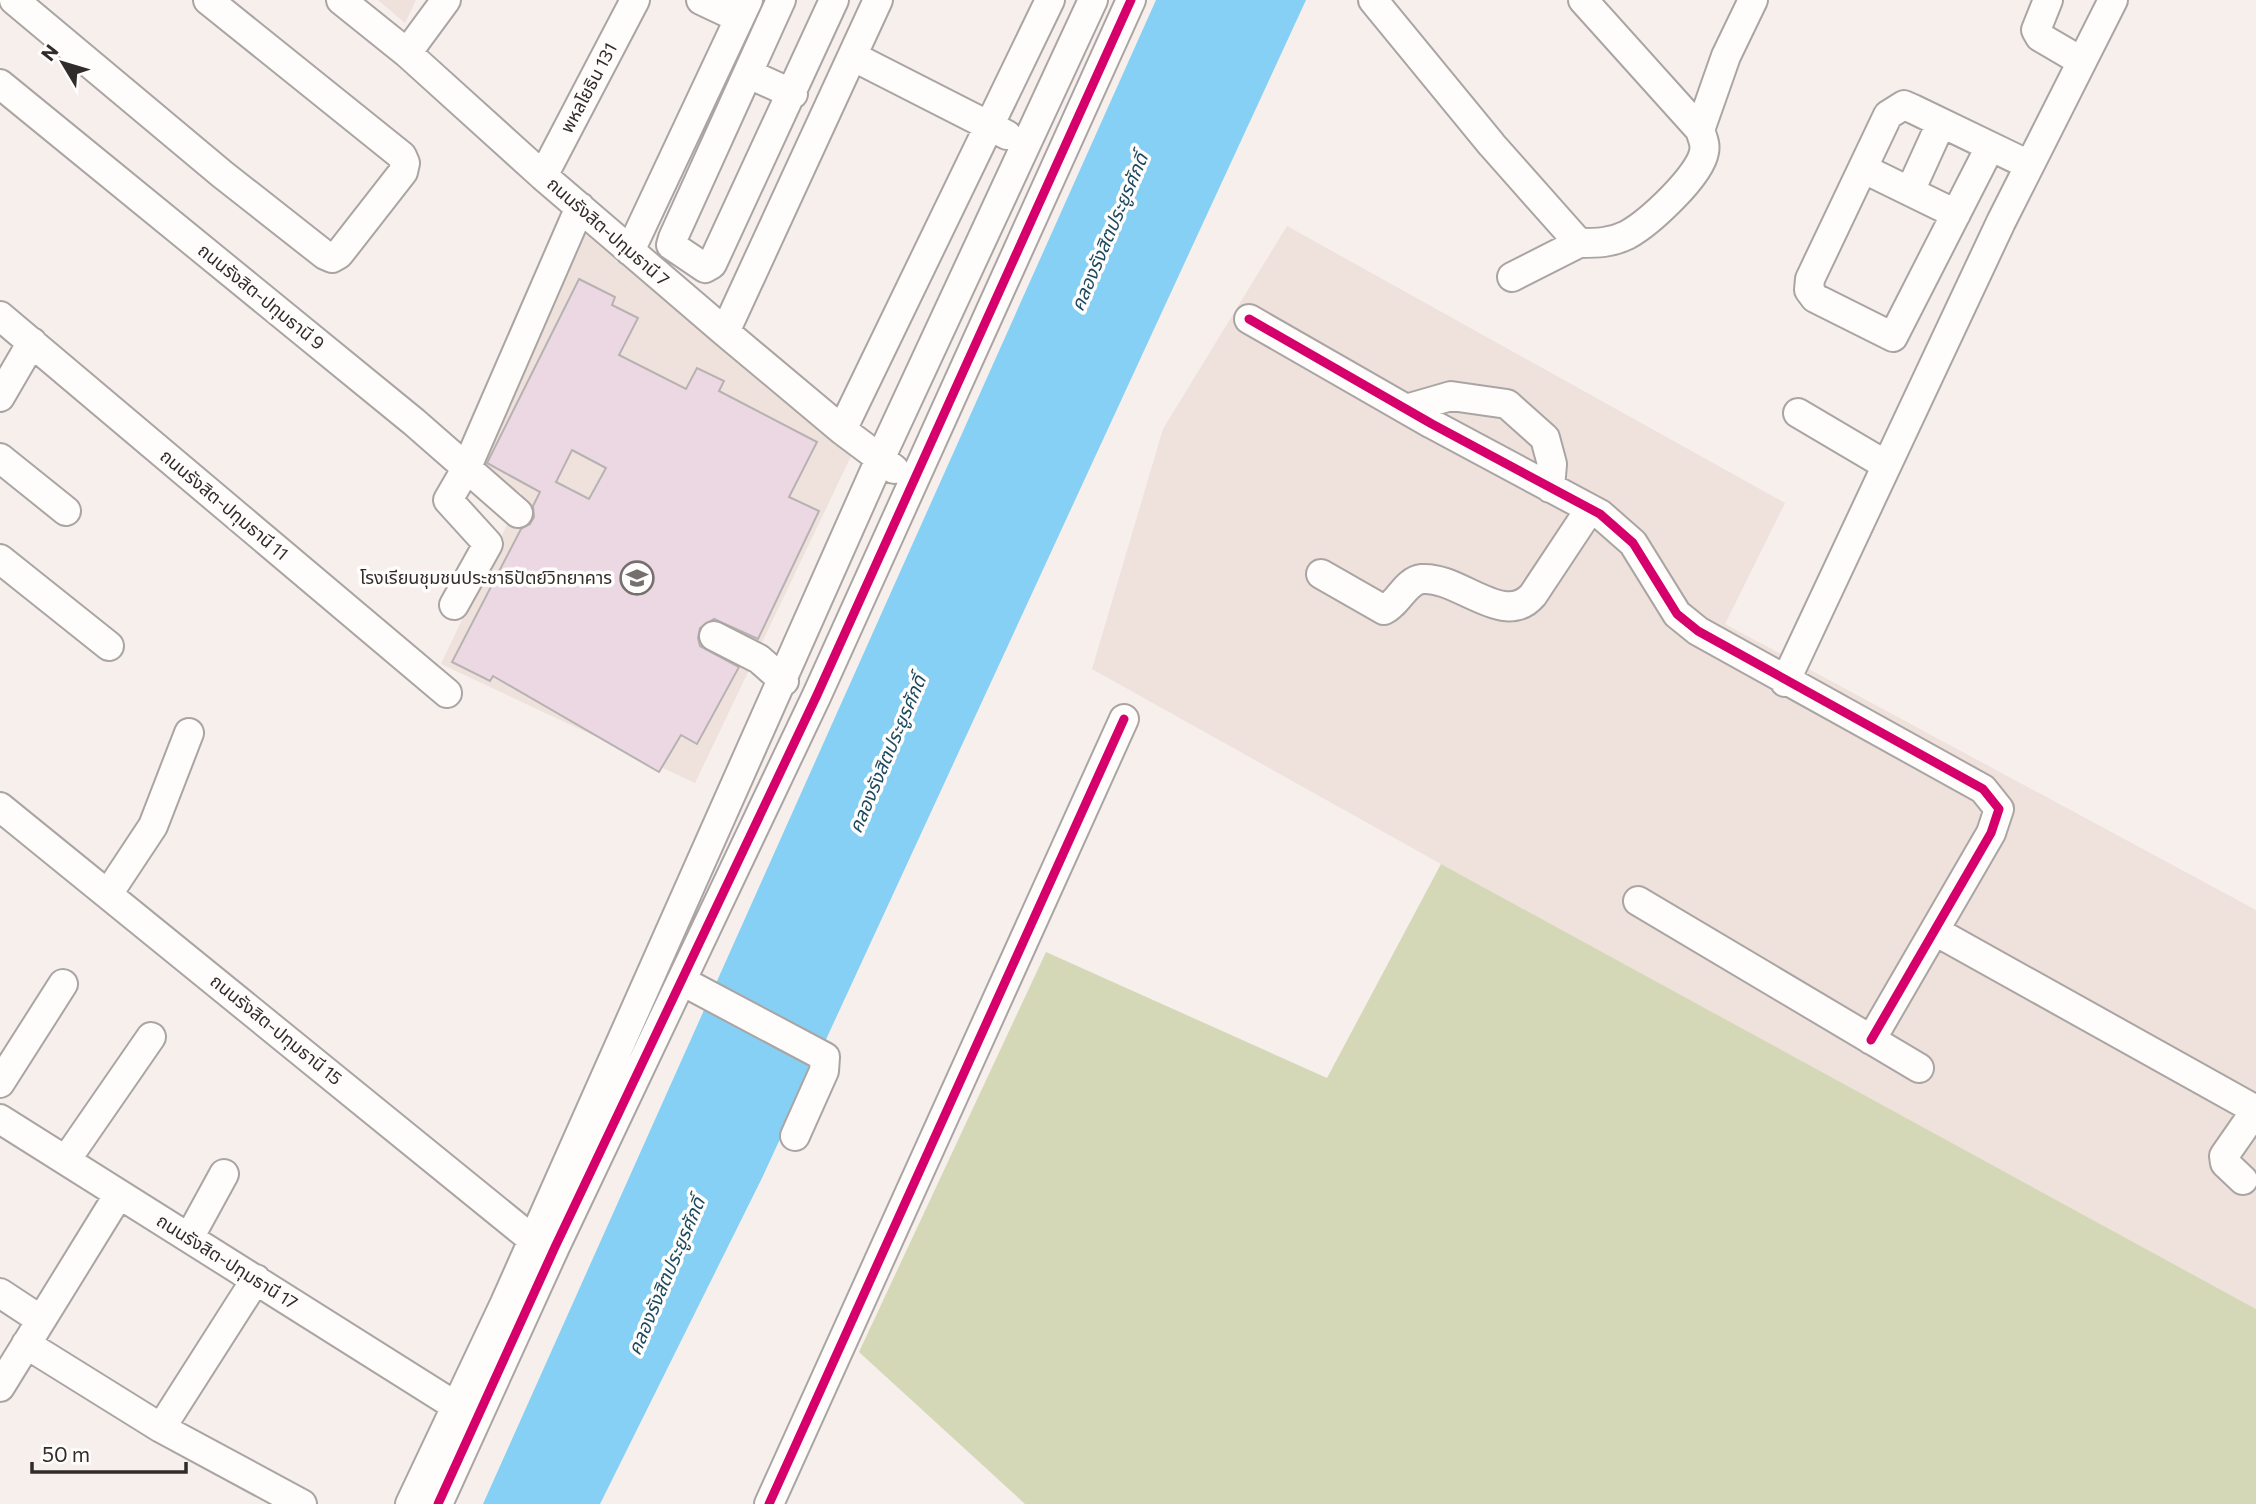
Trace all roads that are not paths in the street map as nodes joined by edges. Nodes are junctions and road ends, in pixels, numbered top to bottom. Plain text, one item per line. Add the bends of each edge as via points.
1 (14, 0) edge
2 (208, 0) edge
3 (341, 0) edge
4 (446, 0) edge
5 (635, 0) edge
6 (701, 0) edge
7 (781, 0) edge
8 (834, 0) edge
9 (878, 0) edge
10 (1052, 0) edge
11 (1131, 0) edge
12 (1373, 0) edge
13 (1583, 0) edge
14 (1753, 0) edge
15 (2048, 0) edge
16 (2113, 0) edge
17 (1089, 7) edge
18 (744, 9) edge
19 (371, 10) edge
20 (1119, 27) junction
21 (407, 53) junction
22 (853, 57) junction
23 (2081, 61) junction
24 (749, 74) junction
25 (0, 84) edge
26 (793, 94) junction
27 (1941, 123) junction
28 (990, 128) junction
29 (1700, 130) junction
30 (1027, 144) junction
31 (1990, 147) junction
32 (2029, 165) junction
33 (1864, 169) junction
34 (543, 176) junction
35 (1911, 189) junction
36 (580, 207) junction
37 (1956, 214) junction
38 (1579, 243) junction
39 (630, 251) junction
40 (1512, 277) dead end
41 (0, 316) edge
42 (1249, 319) dead end
43 (725, 332) junction
44 (32, 342) junction
45 (0, 397) edge
46 (1405, 409) junction
47 (1798, 413) dead end
48 (842, 430) junction
49 (0, 458) edge
50 (880, 459) junction
51 (1886, 465) junction
52 (466, 469) junction
53 (914, 482) junction
54 (1550, 488) junction
55 (1590, 509) junction
56 (66, 511) dead end
57 (518, 513) dead end
58 (0, 559) edge
59 (1321, 574) dead end
60 (454, 605) dead end
61 (714, 636) dead end
62 (109, 646) dead end
63 (784, 681) junction
64 (1785, 681) junction
65 (447, 694) dead end
66 (1124, 719) dead end
67 (189, 733) dead end
68 (0, 807) edge
69 (108, 894) junction
70 (1638, 901) dead end
71 (1936, 931) junction
72 (64, 984) dead end
73 (690, 986) junction
74 (151, 1037) dead end
75 (1871, 1040) junction
76 (1919, 1068) dead end
77 (0, 1083) edge
78 (0, 1119) edge
79 (794, 1136) dead end
80 (66, 1160) junction
81 (224, 1174) dead end
82 (2243, 1180) dead end
83 (118, 1194) junction
84 (189, 1238) junction
85 (544, 1243) junction
86 (256, 1279) junction
87 (0, 1293) edge
88 (41, 1320) junction
89 (26, 1344) junction
90 (0, 1387) edge
91 (454, 1405) junction
92 (161, 1427) junction
93 (302, 1504) edge
94 (410, 1504) edge
95 (438, 1504) edge
96 (769, 1504) edge

1 - 2 street via 222,174 332,258 403,172 402,156
3 - 19 street, ถนนรังสิต-ปทุมธานี 7
4 - 21 street
5 - 34 street, พหลโยธิน 131
6 - 18 street
7 - 24 street
8 - 26 street
9 - 22 street
10 - 17 street
10 - 28 street
11 - 20 street
12 - 38 street
13 - 29 street
14 - 29 street via 1726,56
15 - 23 street via 2036,30
16 - 23 street
17 - 20 street
17 - 30 street
18 - 39 street
19 - 21 street, ถนนรังสิต-ปทุมธานี 7
20 - 53 street
21 - 34 street, ถนนรังสิต-ปทุมธานี 7
22 - 28 street
22 - 43 street
23 - 32 street
24 - 26 street
24 - 26 street via 671,245 705,268 712,264
25 - 52 street, ถนนรังสิต-ปทุมธานี 9
27 - 31 street
27 - 33 street via 1904,105 1894,108
27 - 35 street
28 - 30 street
28 - 48 street
29 - 38 street via 1704,155 1684,187 1630,233 1605,243
30 - 50 street
31 - 32 street
31 - 37 street
32 - 51 street
33 - 35 street
33 - 37 street via 1810,279 1809,290 1815,298 1893,337
34 - 36 street, ถนนรังสิต-ปทุมธานี 7
35 - 37 street
36 - 39 street, ถนนรังสิต-ปทุมธานี 7
36 - 52 street
38 - 40 street
39 - 43 street, ถนนรังสิต-ปทุมธานี 7
41 - 44 street, ถนนรังสิต-ปทุมธานี 11
42 - 46 street
43 - 48 street, ถนนรังสิต-ปทุมธานี 7
44 - 45 street
44 - 65 street, ถนนรังสิต-ปทุมธานี 11
46 - 54 street
46 - 54 street via 1451,396 1507,404 1545,438 1552,464
47 - 51 street
48 - 50 street, ถนนรังสิต-ปทุมธานี 7
49 - 56 street
50 - 53 street, ถนนรังสิต-ปทุมธานี 7
50 - 63 street
51 - 64 street
52 - 57 street, ถนนรังสิต-ปทุมธานี 9
52 - 60 street via 447,499 488,544
53 - 73 street
54 - 55 street
55 - 59 street via 1533,595 1513,609 1420,579 1384,610
55 - 64 street via 1633,543 1677,614
58 - 62 street
61 - 63 street via 758,659
63 - 85 street
64 - 71 street via 1983,789 1999,809 1991,833
66 - 96 street
67 - 69 street via 153,825
68 - 69 street, ถนนรังสิต-ปทุมธานี 15
69 - 85 street, ถนนรังสิต-ปทุมธานี 15
70 - 75 street
71 - 75 street
71 - 82 street via 2256,1110 2224,1156 2225,1163
72 - 77 street
73 - 79 street via 826,1060
73 - 85 street
74 - 80 street
75 - 76 street
78 - 80 street, ถนนรังสิต-ปทุมธานี 17
80 - 83 street, ถนนรังสิต-ปทุมธานี 17
81 - 84 street
83 - 84 street, ถนนรังสิต-ปทุมธานี 17
83 - 88 street
84 - 86 street, ถนนรังสิต-ปทุมธานี 17
85 - 91 street
85 - 95 street
86 - 91 street, ถนนรังสิต-ปทุมธานี 17
86 - 92 street
87 - 88 street
88 - 89 street
89 - 90 street
89 - 92 street
91 - 94 street
92 - 93 street

